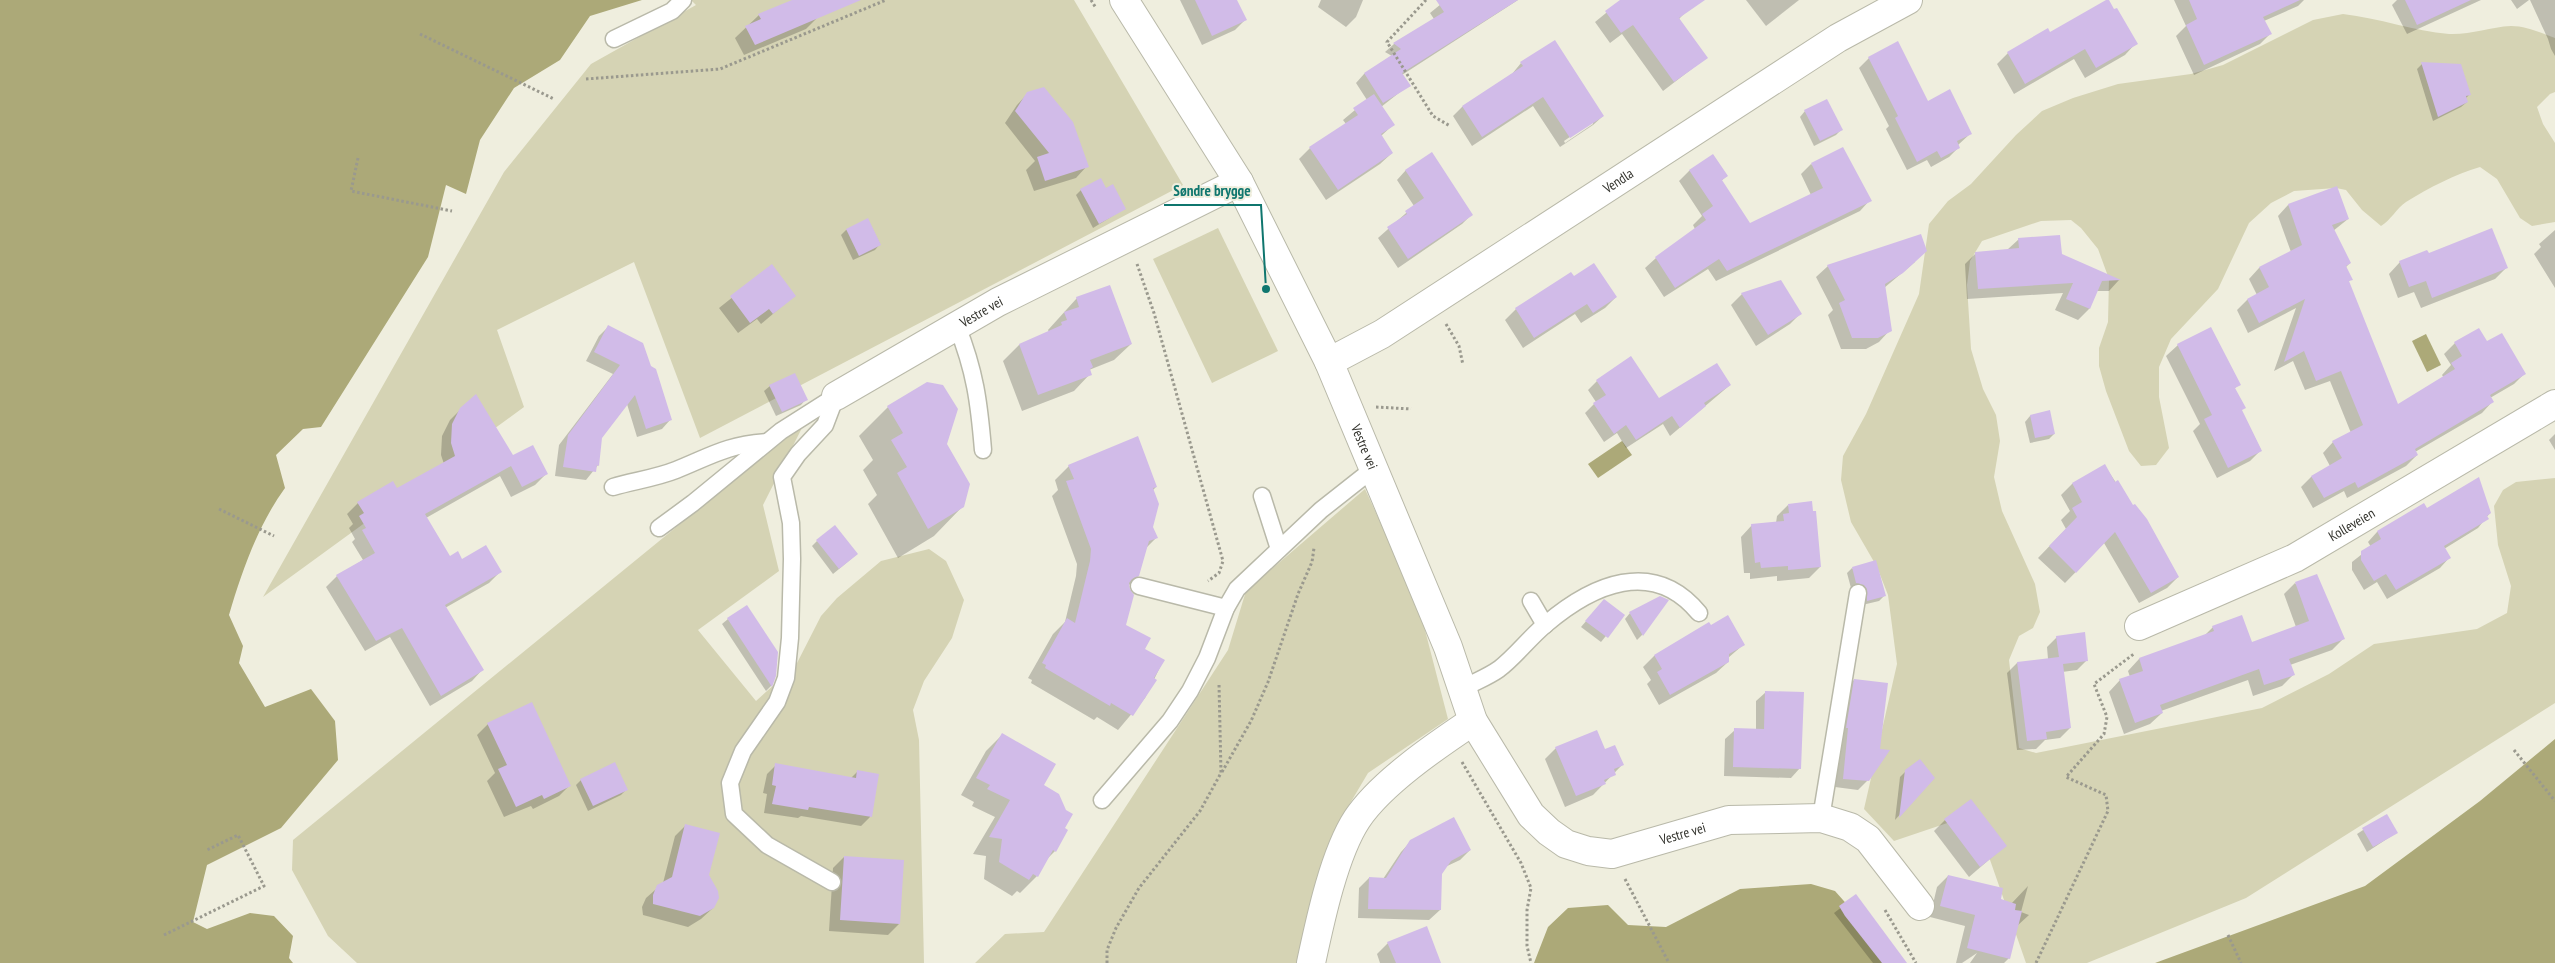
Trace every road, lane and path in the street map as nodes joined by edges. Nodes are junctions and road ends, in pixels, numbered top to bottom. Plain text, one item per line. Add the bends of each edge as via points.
1 (683, 0) edge
2 (886, 0) edge
3 (1124, 0) edge
4 (1426, 0) edge
5 (1908, 0) edge
6 (420, 34) dead end
7 (614, 39) dead end
8 (586, 79) dead end
9 (554, 99) dead end
10 (1450, 126) dead end
11 (358, 158) dead end
12 (1239, 182) junction
13 (452, 211) dead end
14 (1127, 237) junction
15 (1442, 317) dead end
16 (957, 326) junction
17 (1329, 362) junction
18 (1463, 365) dead end
19 (836, 396) junction
20 (2555, 404) edge
21 (1373, 406) dead end
22 (1411, 409) dead end
23 (766, 442) junction
24 (983, 450) dead end
25 (1373, 469) junction
26 (613, 487) dead end
27 (1262, 496) dead end
28 (219, 509) dead end
29 (1321, 510) junction
30 (659, 528) dead end
31 (274, 536) dead end
32 (1280, 549) junction
33 (1140, 586) dead end
34 (1858, 593) dead end
35 (1532, 601) dead end
36 (1202, 603) junction
37 (1226, 608) junction
38 (1699, 613) dead end
39 (1545, 625) junction
40 (2139, 626) dead end
41 (2134, 654) dead end
42 (1208, 658) junction
43 (1462, 689) junction
44 (1473, 721) junction
45 (1448, 738) junction
46 (2514, 750) dead end
47 (1221, 773) junction
48 (1102, 800) dead end
49 (2555, 802) edge
50 (1821, 818) junction
51 (207, 850) dead end
52 (1612, 854) junction
53 (832, 882) dead end
54 (1920, 906) dead end
55 (164, 935) dead end
56 (2228, 935) dead end
57 (1107, 963) edge
58 (1311, 963) edge
59 (1530, 963) edge
60 (1669, 963) edge
61 (2036, 963) edge
62 (2241, 963) edge

1 - 7 lane via 672,11
2 - 8 path via 720,69
3 - 12 street, Vestre vei
4 - 10 path via 1387,42 1433,116
5 - 17 street, Vendla via 1838,38 1397,324
6 - 9 path
11 - 13 path via 351,191
12 - 14 street, Vestre vei
12 - 17 street, Vestre vei
14 - 16 street, Vestre vei
14 - 36 path via 1154,313 1223,561 1219,573 1203,588
15 - 18 path via 1459,346
16 - 19 street, Vestre vei
16 - 24 lane via 971,359
17 - 25 street, Vestre vei
19 - 23 lane
19 - 53 lane via 825,425 782,477 791,523 792,559 786,678 777,702 743,751 730,783 734,814 767,845
20 - 40 street, Kolleveien via 2296,558
21 - 22 path
23 - 26 lane via 740,444 675,470
23 - 30 lane
25 - 29 lane
25 - 43 street, Vestre vei
27 - 32 lane
28 - 31 path
29 - 32 lane
29 - 47 path via 1312,562 1268,682 1251,721
32 - 37 lane via 1236,589
33 - 36 lane
34 - 50 lane
35 - 39 lane
36 - 37 lane
37 - 42 lane
38 - 39 lane via 1688,599 1661,583 1632,581 1602,588 1583,597
39 - 43 lane via 1498,670
41 - 61 path via 2094,684 2107,717 2104,734 2066,777 2106,795 2108,811
42 - 47 path via 1220,686
42 - 48 lane via 1170,721
43 - 44 street, Vestre vei
44 - 45 street
44 - 52 street, Vestre vei via 1531,814 1549,832 1566,844
45 - 58 street via 1386,788 1357,820 1346,839 1334,875
45 - 59 path via 1521,862 1530,888 1527,910
46 - 49 path
47 - 57 path via 1200,811 1140,888 1113,935 1107,950
50 - 52 street, Vestre vei via 1729,820
50 - 54 street, Vestre vei via 1850,827 1868,839
51 - 55 path via 238,835 264,886
52 - 60 path
56 - 62 path

